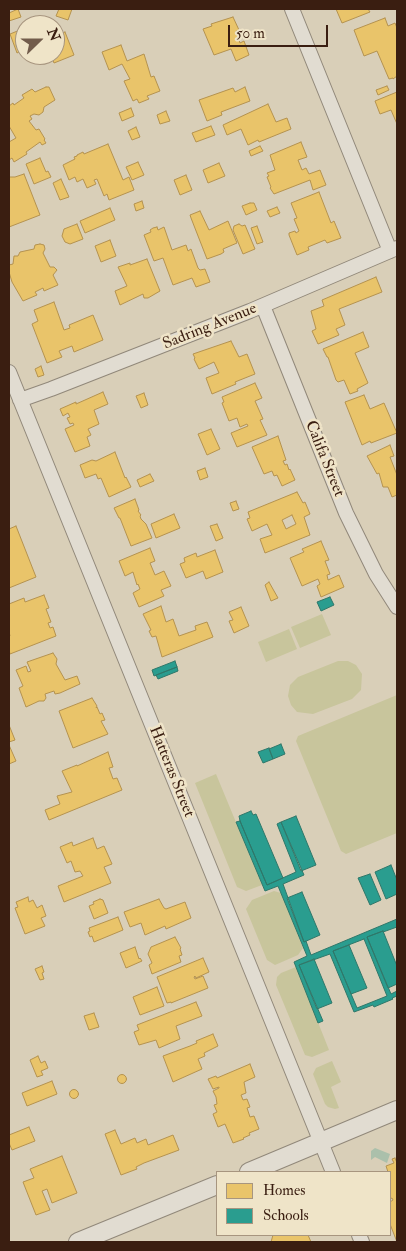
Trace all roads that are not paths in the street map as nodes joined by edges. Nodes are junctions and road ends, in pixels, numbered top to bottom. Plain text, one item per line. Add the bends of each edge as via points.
1 (292, 9) edge
2 (394, 250) edge
3 (263, 306) junction
4 (9, 372) edge
5 (20, 400) junction
6 (397, 607) edge
7 (397, 1110) edge
8 (322, 1143) junction
9 (252, 1171) edge
10 (334, 1171) edge
11 (216, 1185) edge
12 (78, 1242) edge

1 - 2 street
2 - 3 street, Sadring Avenue
3 - 5 street, Sadring Avenue
3 - 6 street, Califa Street via 346,513 376,574
4 - 5 street, Hatteras Street
5 - 8 street, Hatteras Street
7 - 8 street
8 - 9 street
8 - 10 street, Hatteras Street
11 - 12 street

